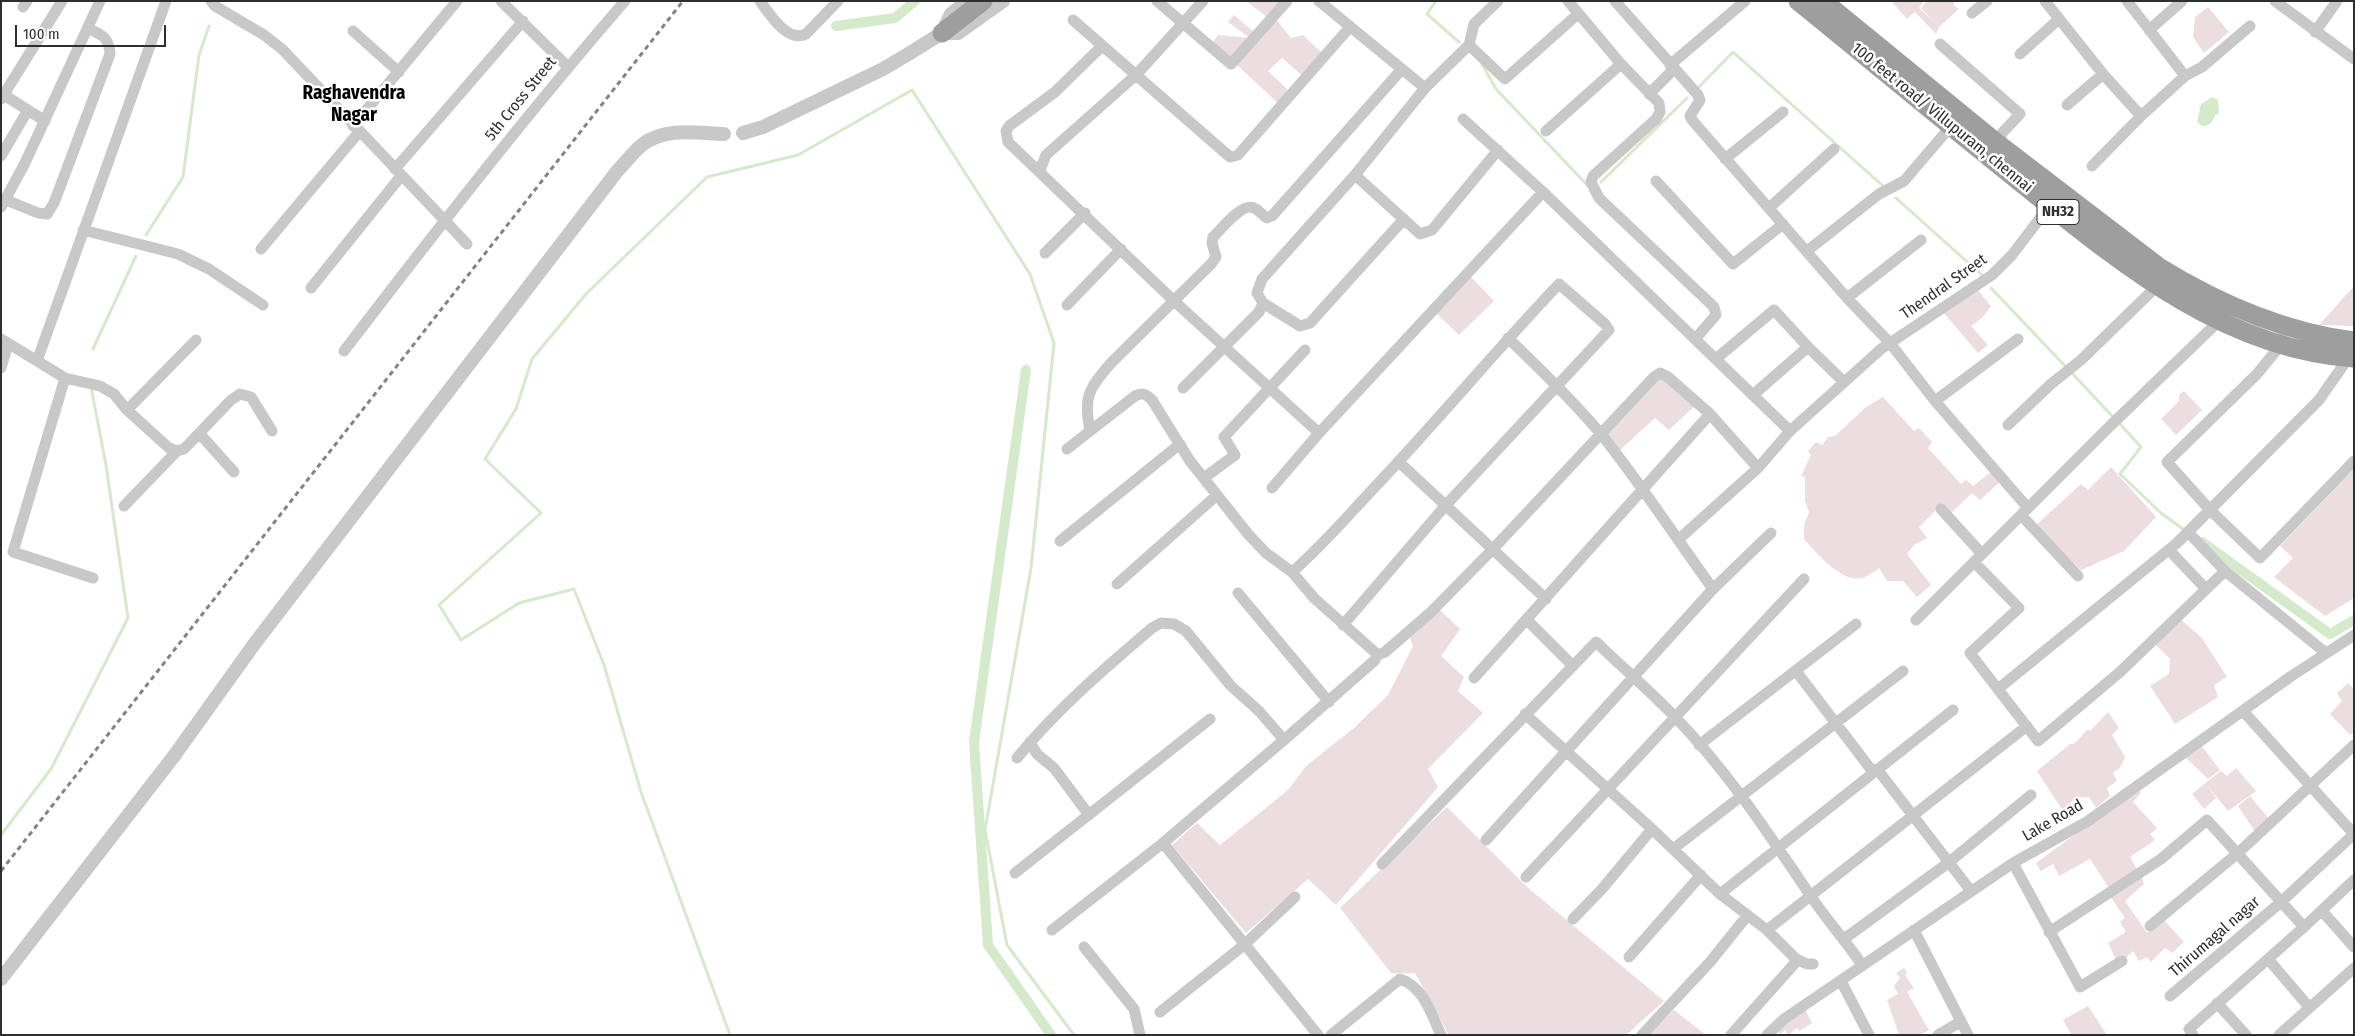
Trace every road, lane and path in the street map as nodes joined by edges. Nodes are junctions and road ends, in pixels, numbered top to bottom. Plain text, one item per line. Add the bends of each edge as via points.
1 (62, 1) edge
2 (100, 1) edge
3 (166, 1) edge
4 (211, 1) edge
5 (457, 1) edge
6 (501, 1) edge
7 (625, 1) edge
8 (760, 1) edge
9 (838, 1) edge
10 (968, 1) edge
11 (983, 1) edge
12 (1002, 1) edge
13 (1157, 1) edge
14 (1203, 1) edge
15 (1287, 1) edge
16 (1319, 1) edge
17 (1498, 1) edge
18 (1568, 1) edge
19 (1615, 1) edge
20 (1745, 1) edge
21 (1823, 1) edge
22 (1987, 1) edge
23 (2045, 1) edge
24 (2127, 1) edge
25 (2182, 1) edge
26 (2275, 1) edge
27 (2337, 1) edge
28 (1800, 2) edge
29 (1972, 13) dead end
30 (1578, 14) junction
31 (2059, 19) junction
32 (523, 20) junction
33 (1073, 20) dead end
34 (1183, 24) junction
35 (2250, 26) dead end
36 (1350, 27) junction
37 (89, 29) junction
38 (2149, 30) junction
39 (353, 32) dead end
40 (942, 32) junction
41 (2314, 32) junction
42 (1940, 44) dead end
43 (1469, 45) junction
44 (1102, 46) junction
45 (2020, 54) dead end
46 (2354, 59) edge
47 (1621, 64) junction
48 (568, 67) junction
49 (1672, 67) junction
50 (1402, 69) junction
51 (399, 72) junction
52 (2103, 74) junction
53 (1136, 75) junction
54 (2185, 76) junction
55 (1425, 88) junction
56 (1649, 94) junction
57 (2, 96) edge
58 (2067, 105) dead end
59 (28, 110) junction
60 (1784, 112) dead end
61 (2141, 116) junction
62 (1463, 119) dead end
63 (45, 121) junction
64 (1951, 126) junction
65 (356, 129) junction
66 (1546, 131) dead end
67 (743, 133) joint
68 (724, 134) joint
69 (1997, 143) junction
70 (1834, 149) dead end
71 (1498, 150) junction
72 (1, 156) edge
73 (1725, 159) junction
74 (2092, 166) dead end
75 (1040, 170) junction
76 (398, 173) junction
77 (1355, 175) junction
78 (1656, 181) dead end
79 (1543, 192) junction
80 (3, 204) edge
81 (2050, 205) junction
82 (1768, 208) junction
83 (1085, 213) junction
84 (1404, 219) junction
85 (444, 220) junction
86 (1783, 224) junction
87 (82, 230) junction
88 (1921, 240) dead end
89 (467, 244) dead end
90 (261, 249) dead end
91 (1121, 249) junction
92 (1807, 251) junction
93 (1045, 254) dead end
94 (2156, 286) junction
95 (311, 288) dead end
96 (1847, 298) junction
97 (1174, 301) junction
98 (1262, 303) junction
99 (263, 305) dead end
100 (1067, 305) dead end
101 (2220, 320) junction
102 (2286, 336) junction
103 (1508, 338) junction
104 (1696, 338) junction
105 (2018, 339) dead end
106 (196, 340) dead end
107 (5, 342) edge
108 (1890, 343) junction
109 (1224, 347) junction
110 (1808, 347) junction
111 (1305, 350) dead end
112 (344, 351) dead end
113 (2352, 352) edge
114 (1717, 358) junction
115 (37, 361) junction
116 (1, 368) edge
117 (65, 378) junction
118 (1844, 382) junction
119 (1557, 385) junction
120 (1183, 388) dead end
121 (1270, 389) junction
122 (1754, 394) junction
123 (1935, 401) junction
124 (127, 410) junction
125 (1710, 414) junction
126 (2008, 425) dead end
127 (1790, 430) junction
128 (272, 431) dead end
129 (1090, 431) junction
130 (199, 433) junction
131 (1319, 433) junction
132 (1600, 434) junction
133 (1180, 444) junction
134 (1066, 449) dead end
135 (176, 451) junction
136 (2354, 461) edge
137 (1399, 462) junction
138 (1758, 468) junction
139 (234, 472) dead end
140 (1204, 478) junction
141 (1272, 488) dead end
142 (1643, 488) junction
143 (1216, 496) junction
144 (1446, 505) junction
145 (124, 506) dead end
146 (1941, 509) dead end
147 (2210, 510) junction
148 (2025, 512) junction
149 (2188, 532) junction
150 (1771, 533) dead end
151 (1678, 540) junction
152 (1060, 541) dead end
153 (1493, 549) junction
154 (2169, 550) junction
155 (1978, 558) junction
156 (2225, 570) junction
157 (1292, 572) junction
158 (2078, 576) dead end
159 (93, 578) dead end
160 (1804, 579) dead end
161 (1117, 584) dead end
162 (1714, 589) junction
163 (2206, 589) junction
164 (1238, 593) dead end
165 (1546, 598) junction
166 (1527, 620) junction
167 (1916, 620) dead end
168 (1856, 624) dead end
169 (1343, 625) junction
170 (2354, 635) edge
171 (2326, 653) junction
172 (1378, 655) junction
173 (1574, 666) junction
174 (1796, 671) junction
175 (1903, 671) dead end
176 (1474, 678) dead end
177 (1634, 678) junction
178 (1998, 689) junction
179 (1329, 702) junction
180 (1953, 710) dead end
181 (2242, 711) junction
182 (1525, 714) junction
183 (1674, 716) junction
184 (1210, 719) dead end
185 (1835, 723) junction
186 (2027, 726) junction
187 (1284, 740) junction
188 (1030, 742) junction
189 (1699, 745) junction
190 (2354, 745) edge
191 (1567, 752) junction
192 (1017, 758) dead end
193 (1875, 771) junction
194 (2309, 786) junction
195 (1607, 789) junction
196 (1740, 795) junction
197 (2031, 795) dead end
198 (1090, 815) junction
199 (1912, 816) junction
200 (1652, 829) junction
201 (2354, 834) edge
202 (1486, 840) dead end
203 (1163, 843) junction
204 (1778, 846) junction
205 (1673, 849) junction
206 (2238, 853) junction
207 (1948, 863) junction
208 (2013, 863) junction
209 (1382, 864) dead end
210 (1015, 874) dead end
211 (1701, 875) junction
212 (1526, 877) dead end
213 (2354, 880) edge
214 (1971, 891) junction
215 (1720, 894) junction
216 (1811, 896) junction
217 (1295, 897) dead end
218 (2281, 902) junction
219 (2322, 911) junction
220 (1747, 916) junction
221 (1573, 919) dead end
222 (2150, 926) dead end
223 (2304, 928) junction
224 (1052, 930) dead end
225 (1767, 930) junction
226 (1914, 930) junction
227 (2049, 932) junction
228 (1844, 939) junction
229 (1244, 945) junction
230 (1084, 947) dead end
231 (2354, 947) edge
232 (1629, 957) dead end
233 (1796, 959) junction
234 (2268, 959) junction
235 (2122, 961) dead end
236 (1813, 964) dead end
237 (1862, 965) junction
238 (2354, 968) edge
239 (1, 979) edge
240 (1841, 981) junction
241 (2170, 996) dead end
242 (2217, 1003) junction
243 (2309, 1007) junction
244 (1160, 1012) dead end
245 (1960, 1022) junction
246 (1140, 1035) edge
247 (1318, 1035) edge
248 (1331, 1035) edge
249 (1441, 1035) edge
250 (1642, 1035) edge
251 (1731, 1035) edge
252 (1768, 1035) edge
253 (1869, 1035) edge
254 (1938, 1035) edge
255 (1968, 1035) edge
256 (2193, 1035) edge
257 (2246, 1035) edge
258 (2279, 1035) edge

1 - 57 street
2 - 37 street
3 - 87 street
4 - 65 street via 282,49
5 - 51 street
6 - 32 street
7 - 48 street, 5th Cross Street
8 - 9 street via 785,30 800,38
10 - 40 street via 951,14
11 - 40 highway
12 - 40 street via 958,33
13 - 34 street
14 - 34 street
15 - 34 street via 1231,64
16 - 36 street
17 - 43 street via 1474,24
18 - 30 street
19 - 49 street
20 - 49 street
21 - 69 highway, 100 feet road/ Villupuram, chennai / NH32
22 - 29 street
23 - 31 street
24 - 38 street
25 - 38 street
26 - 41 street
27 - 41 street
28 - 64 highway, 100 feet road/ Villupuram, chennai / NH32
30 - 43 street via 1505,79
30 - 47 street
31 - 45 street
31 - 52 street
32 - 48 street
32 - 76 street
33 - 44 street
34 - 53 street
35 - 54 street via 2202,67
36 - 50 street
36 - 53 street via 1282,107 1234,157 1226,155
37 - 63 street
37 - 80 street via 103,35 109,43 110,54 54,203 47,214
38 - 54 street
39 - 51 street
40 - 67 street via 883,69 763,127
41 - 46 street
42 - 69 street via 2020,114
43 - 55 street
44 - 53 street
44 - 75 street via 1056,92 1006,131 1008,142
47 - 56 street
47 - 66 street
48 - 85 street, 5th Cross Street
49 - 56 street
49 - 73 street via 1700,100 1690,116
50 - 55 street
50 - 97 street via 1272,216 1267,218 1255,208 1248,207 1213,238 1216,257
51 - 65 street
52 - 58 street
52 - 61 street
53 - 75 street via 1046,155
54 - 61 street
55 - 77 street
56 - 104 street via 1659,103 1660,112 1656,119 1593,176 1591,182 1599,198 1714,307 1716,315
57 - 59 street
59 - 63 street
59 - 72 street
60 - 73 street
61 - 74 street
62 - 71 street
63 - 80 street
64 - 81 highway, 100 feet road/ Villupuram, chennai / NH32
64 - 92 street via 1904,181 1879,194
65 - 76 street
65 - 90 street
67 - 68 street
68 - 239 street via 672,132 658,135 642,145 618,170
69 - 102 highway, 100 feet road/ Villupuram, chennai / NH32 via 2173,275
70 - 82 street
71 - 79 street
71 - 84 street via 1432,230 1420,234
73 - 82 street
75 - 83 street
76 - 85 street
76 - 95 street
77 - 84 street
77 - 98 street via 1262,279 1258,292
78 - 86 street via 1733,264
79 - 104 street
79 - 131 street
81 - 94 highway, 100 feet road/ Villupuram, chennai / NH32
81 - 108 street, Thendral Street via 2012,255 1992,275
82 - 86 street
83 - 91 street
83 - 93 street
84 - 98 street via 1310,323 1300,326
85 - 89 street
85 - 112 street, 5th Cross Street
86 - 92 street
87 - 99 street via 178,254 208,269
87 - 115 street
88 - 96 street
91 - 97 street
91 - 100 street
92 - 96 street
94 - 101 highway, 100 feet road/ Villupuram, chennai / NH32
94 - 126 street via 2081,360
96 - 108 street
97 - 109 street
97 - 129 street via 1096,381 1086,400
98 - 109 street via 1259,312
101 - 102 highway, 100 feet road/ Villupuram, chennai / NH32 via 2258,337
101 - 148 street
102 - 113 highway, 100 feet road/ Villupuram, chennai / NH32 via 2323,354
102 - 147 street via 2257,374 2167,462
103 - 119 street
103 - 119 street via 1560,284 1605,324 1609,330
103 - 137 street
104 - 114 street
105 - 123 street
106 - 124 street
107 - 115 street
107 - 116 street
108 - 118 street, Thendral Street
108 - 123 street
109 - 120 street
109 - 121 street
110 - 114 street via 1774,310
110 - 118 street
110 - 122 street
111 - 121 street
113 - 147 street via 2319,400
114 - 122 street
115 - 117 street
117 - 124 street via 100,386 114,394
117 - 159 street via 13,552
118 - 127 street, Thendral Street
119 - 132 street
119 - 144 street
121 - 131 street
121 - 140 street via 1224,437 1236,455
122 - 127 street
123 - 148 street
124 - 135 street
125 - 132 street via 1660,373
125 - 138 street
125 - 142 street
127 - 138 street, Thendral Street
128 - 130 street via 251,396 240,394
129 - 133 street via 1140,393 1152,400
129 - 134 street
130 - 135 street via 184,448
130 - 139 street
131 - 141 street
132 - 142 street
132 - 153 street
133 - 140 street
133 - 152 street
135 - 145 street
136 - 147 street via 2260,558
137 - 144 street
137 - 157 street
138 - 151 street, Thendral Street
140 - 143 street
142 - 151 street
142 - 165 street
143 - 157 street via 1266,553
143 - 161 street
144 - 153 street
144 - 169 street
146 - 155 street
147 - 149 street
148 - 155 street
148 - 158 street
149 - 154 street
149 - 156 street
150 - 162 street
151 - 162 street
153 - 165 street
153 - 172 street via 1430,613
154 - 163 street
154 - 178 street
155 - 167 street
155 - 178 street via 2019,608 1970,653
156 - 163 street
156 - 171 street
157 - 169 street
160 - 183 street
162 - 177 street
163 - 186 street via 2120,672 2038,741
164 - 179 street
165 - 166 street
166 - 173 street
166 - 176 street
168 - 174 street
169 - 172 street
170 - 171 street, Lake Road
171 - 181 street, Lake Road
172 - 179 street
173 - 177 street via 1596,642
173 - 182 street
174 - 185 street
174 - 189 street
175 - 185 street
177 - 183 street
177 - 191 street
178 - 186 street
179 - 187 street
180 - 193 street
181 - 194 street
181 - 208 street, Lake Road via 2088,821
182 - 191 street
182 - 209 street
183 - 189 street
183 - 195 street
184 - 198 street
185 - 193 street
185 - 196 street
186 - 199 street
187 - 188 street via 1231,686 1194,639 1174,624 1161,623 1118,657
187 - 203 street
188 - 192 street
188 - 198 street
189 - 196 street
190 - 194 street
191 - 195 street
191 - 202 street
193 - 199 street
193 - 204 street
194 - 201 street
194 - 206 street
195 - 200 street
195 - 212 street
196 - 204 street
196 - 205 street
197 - 207 street
198 - 210 street
199 - 207 street
199 - 216 street
200 - 205 street
200 - 221 street
201 - 218 street, Thirumagal nagar
203 - 224 street
203 - 229 street
204 - 215 street
204 - 216 street
205 - 211 street
206 - 218 street
206 - 222 street
206 - 227 street via 2207,820 2161,859
207 - 214 street
207 - 228 street
208 - 214 street, Lake Road
208 - 227 street
211 - 215 street
211 - 232 street
213 - 219 street
214 - 226 street, Lake Road
215 - 220 street
216 - 225 street
216 - 228 street
217 - 229 street
218 - 223 street
218 - 241 street, Thirumagal nagar
219 - 223 street
219 - 231 street
220 - 225 street
220 - 250 street via 1710,962
223 - 234 street
225 - 233 street
226 - 237 street, Lake Road
226 - 245 street
227 - 235 street via 2080,987
228 - 237 street
229 - 244 street
229 - 247 street
230 - 246 street via 1134,1009
233 - 236 street
233 - 251 street
234 - 242 street
234 - 243 street
237 - 240 street, Lake Road
238 - 243 street
240 - 252 street, Lake Road via 1784,1019
240 - 253 street
242 - 256 street via 2189,1029
242 - 257 street
243 - 258 street
245 - 254 street
245 - 255 street
248 - 249 street via 1400,980 1410,983 1422,994

